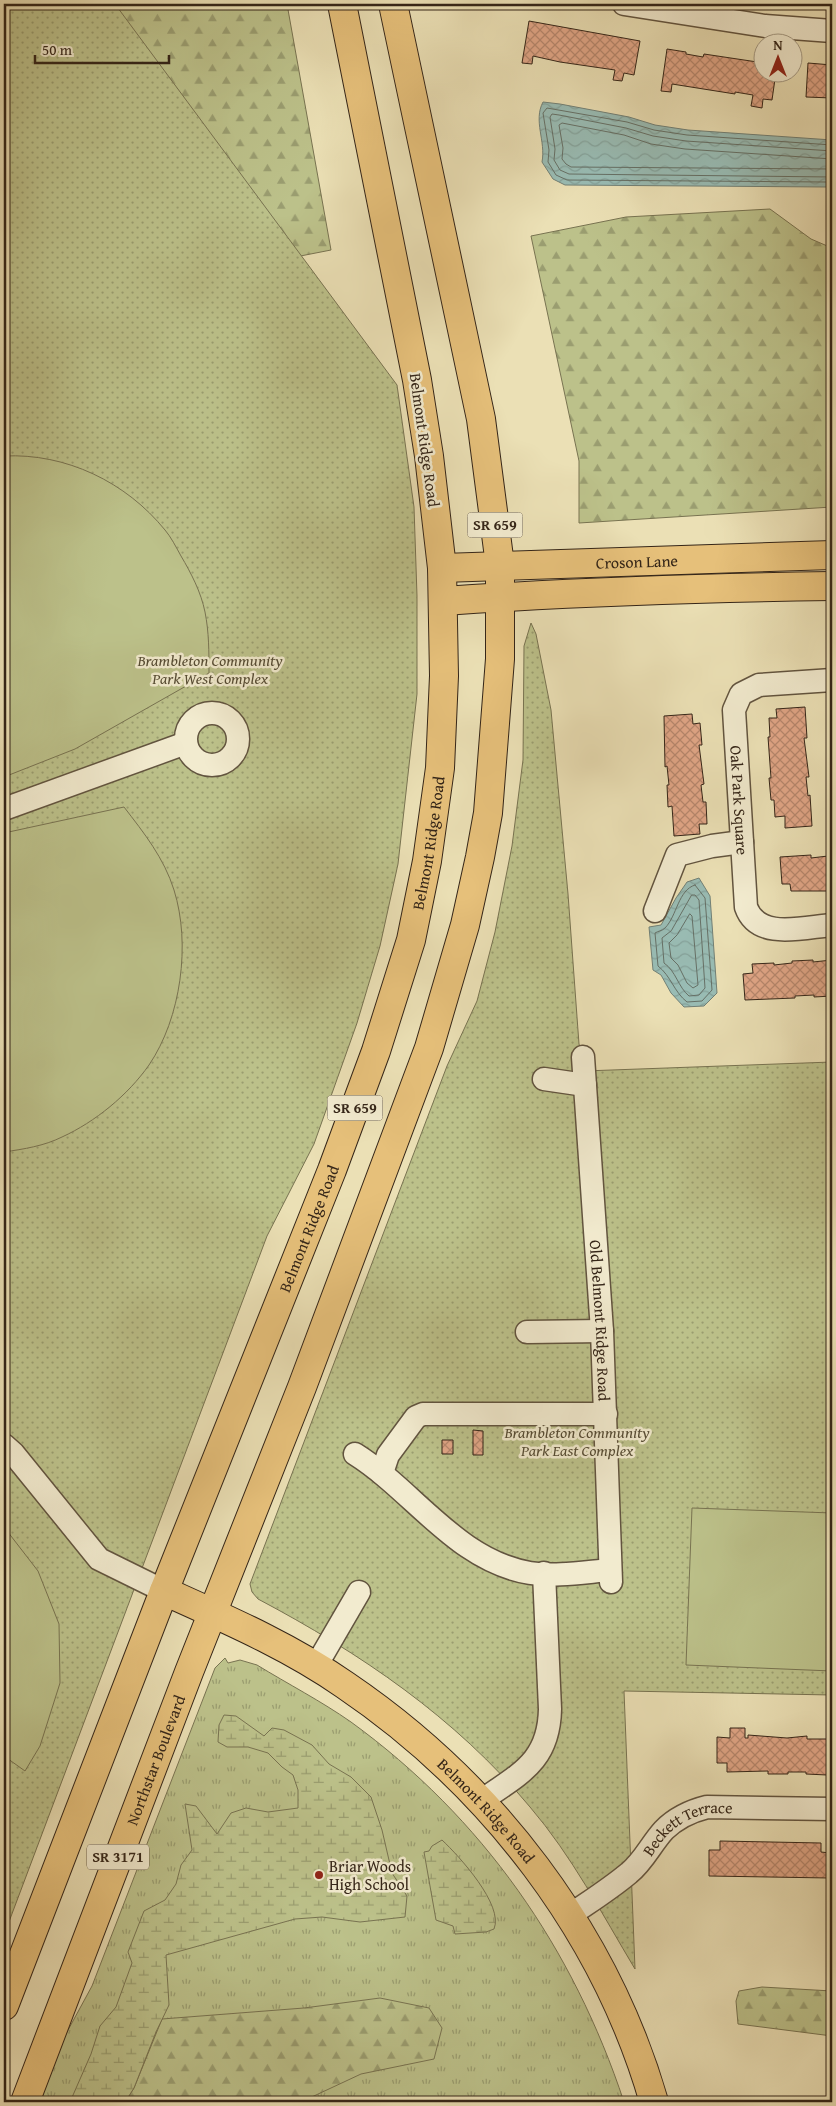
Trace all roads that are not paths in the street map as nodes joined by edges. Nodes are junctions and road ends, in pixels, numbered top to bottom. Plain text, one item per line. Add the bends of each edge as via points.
1 (342, 4) edge
2 (393, 4) edge
3 (624, 4) edge
4 (664, 7) edge
5 (832, 31) edge
6 (832, 555) edge
7 (500, 565) junction
8 (442, 568) junction
9 (832, 586) edge
10 (501, 597) junction
11 (444, 601) junction
12 (832, 680) edge
13 (186, 743) dead end
14 (4, 809) edge
15 (742, 842) junction
16 (655, 911) dead end
17 (832, 925) edge
18 (583, 1057) dead end
19 (544, 1079) dead end
20 (585, 1085) junction
21 (602, 1331) junction
22 (527, 1332) dead end
23 (606, 1414) junction
24 (4, 1445) edge
25 (355, 1454) dead end
26 (382, 1473) junction
27 (544, 1573) junction
28 (164, 1591) junction
29 (359, 1592) dead end
30 (212, 1612) junction
31 (316, 1666) junction
32 (482, 1801) junction
33 (832, 1809) edge
34 (569, 1916) junction
35 (4, 2006) edge
36 (24, 2102) edge
37 (654, 2102) edge

1 - 8 main road, Belmont Ridge Road / SR 659 via 417,380
2 - 7 main road, SR 659 via 481,419
3 - 4 street
4 - 5 street via 766,26
6 - 7 main road, Croson Lane
7 - 8 main road, Croson Lane
7 - 10 main road, SR 659
8 - 11 main road, Belmont Ridge Road / SR 659
9 - 10 main road, Croson Lane
10 - 11 main road, Croson Lane
10 - 30 main road, SR 659 via 500,659 488,813 465,925 429,1048 302,1387
11 - 28 main road, Belmont Ridge Road / SR 659 via 440,768 411,940 376,1051 332,1170
12 - 15 street, Oak Park Square via 759,684 737,700 734,710
13 - 14 street
15 - 16 street via 668,856
15 - 17 street, Oak Park Square via 746,907 756,922 773,930
18 - 20 street, Old Belmont Ridge Road
19 - 20 street
20 - 21 street, Old Belmont Ridge Road
21 - 22 street
21 - 23 street, Old Belmont Ridge Road
23 - 26 street via 423,1414 416,1417 388,1455
23 - 27 street, Old Belmont Ridge Road via 611,1576
24 - 28 street via 99,1560
25 - 26 street
26 - 27 street via 442,1526 484,1557 521,1571
27 - 32 street via 550,1710 544,1746 534,1760
28 - 30 main road, Belmont Ridge Road
28 - 35 main road, SR 3171
29 - 31 street
30 - 31 main road, Belmont Ridge Road
30 - 36 main road, Northstar Boulevard / SR 3171
31 - 32 main road, Belmont Ridge Road via 406,1730
32 - 34 main road, Belmont Ridge Road via 547,1880
33 - 34 street, Beckett Terrace via 708,1807 691,1812 663,1831 630,1872
34 - 37 main road, Belmont Ridge Road via 621,2013

